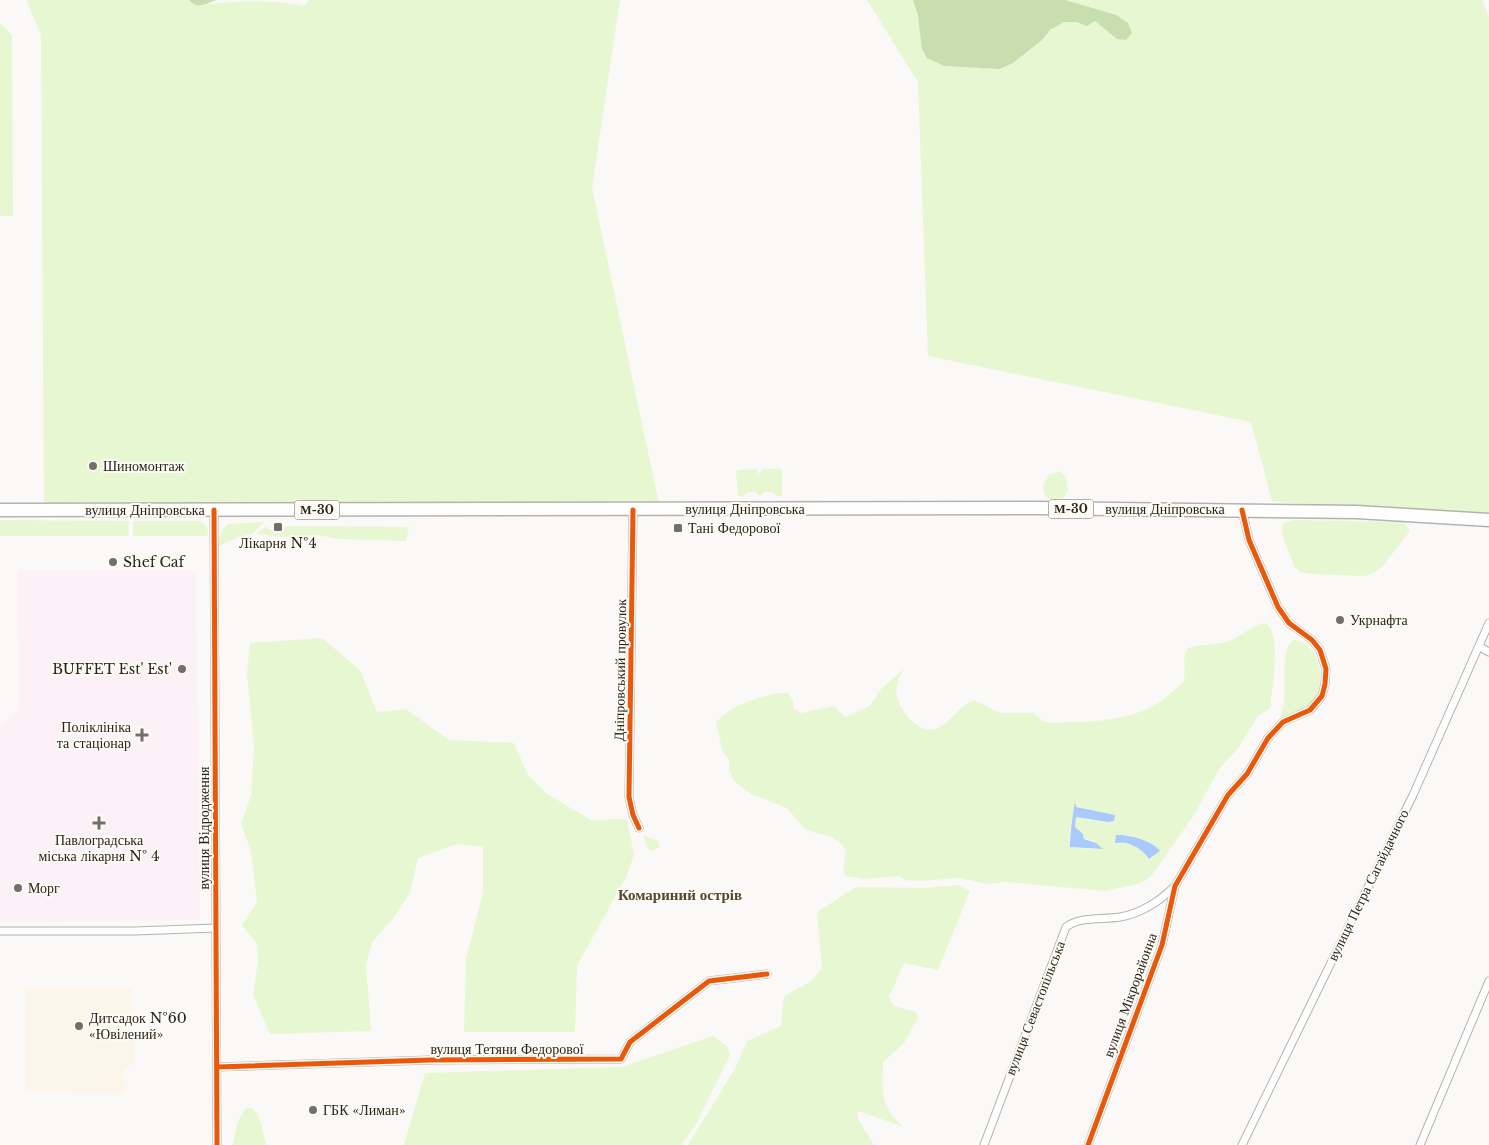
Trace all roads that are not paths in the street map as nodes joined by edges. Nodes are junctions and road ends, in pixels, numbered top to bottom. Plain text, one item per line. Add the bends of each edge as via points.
1 (0, 510) edge
2 (214, 510) junction
3 (633, 510) junction
4 (1242, 510) junction
5 (1489, 520) edge
6 (1489, 623) edge
7 (1480, 647) junction
8 (1489, 652) edge
9 (639, 828) dead end
10 (1175, 886) junction
11 (216, 928) junction
12 (0, 931) edge
13 (767, 974) dead end
14 (1489, 980) edge
15 (217, 1067) junction
16 (217, 1145) edge
17 (984, 1145) edge
18 (1088, 1145) edge
19 (1242, 1145) edge
20 (1420, 1145) edge

1 - 2 highway, вулиця Дніпровська / М-30
2 - 3 highway, вулиця Дніпровська / М-30
2 - 11 street, вулиця Відродження
3 - 4 highway, вулиця Дніпровська / М-30
3 - 9 street, Дніпровський провулок via 629,797
4 - 5 highway, вулиця Дніпровська / М-30 via 1434,515
4 - 10 street, вулиця Мікрорайонна via 1250,540 1278,607 1289,623 1320,650 1326,669 1325,684 1322,696 1310,710 1282,722 1268,738 1248,774 1228,795
6 - 7 street, вулиця Петра Сагайдачного
7 - 8 street
7 - 19 street, вулиця Петра Сагайдачного via 1413,795
10 - 17 street, вулиця Севастопільська via 1162,898 1129,915 1077,921 1066,927
10 - 18 street, вулиця Мікрорайонна via 1162,945
11 - 12 street
11 - 15 street, вулиця Відродження
13 - 15 street, вулиця Тетяни Федорової via 709,981 630,1042 621,1059 430,1060
14 - 20 street
15 - 16 street, вулиця Відродження

